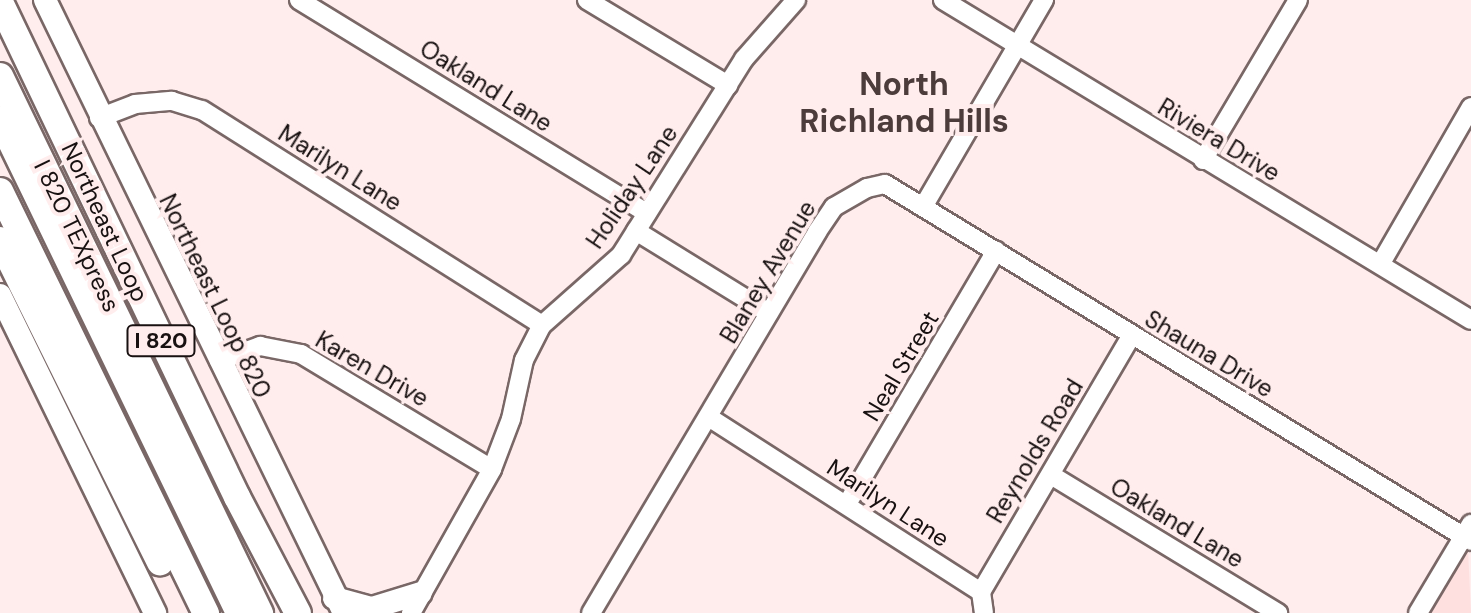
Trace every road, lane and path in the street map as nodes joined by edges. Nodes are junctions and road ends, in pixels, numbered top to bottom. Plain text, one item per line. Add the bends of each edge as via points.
1 (17, 0) edge
2 (45, 0) edge
3 (299, 0) edge
4 (587, 0) edge
5 (796, 0) edge
6 (943, 0) edge
7 (1044, 0) edge
8 (1298, 0) edge
9 (0, 2) edge
10 (1017, 44) junction
11 (31, 65) junction
12 (0, 76) edge
13 (728, 85) junction
14 (1471, 107) edge
15 (99, 118) junction
16 (0, 119) edge
17 (1203, 160) junction
18 (0, 191) edge
19 (923, 207) junction
20 (647, 213) junction
21 (636, 231) junction
22 (0, 240) edge
23 (996, 251) junction
24 (1381, 263) junction
25 (0, 295) edge
26 (769, 313) junction
27 (1471, 320) edge
28 (542, 325) junction
29 (1132, 335) junction
30 (219, 361) junction
31 (710, 418) junction
32 (492, 469) junction
33 (1051, 475) junction
34 (847, 504) junction
35 (1468, 534) edge
36 (981, 592) junction
37 (416, 603) edge
38 (339, 605) edge
39 (155, 613) edge
40 (190, 613) edge
41 (206, 613) edge
42 (239, 613) edge
43 (260, 613) edge
44 (298, 613) edge
45 (591, 613) edge
46 (984, 613) edge
47 (1278, 613) edge
48 (1418, 613) edge

1 - 11 highway via 29,27
2 - 15 main road, Northeast Loop 820
3 - 20 street, Oakland Lane
4 - 13 street
5 - 13 street, Holiday Lane via 760,37
6 - 10 street, Riviera Drive
7 - 10 street
8 - 17 street
9 - 11 highway, Northeast Loop / I 820
10 - 17 street, Riviera Drive
10 - 19 street
11 - 44 highway, Northeast Loop / I 820
12 - 43 highway, I 820 TEXpress
13 - 20 street, Holiday Lane
14 - 24 street
15 - 28 street, Marilyn Lane via 135,104 172,101 202,110
15 - 30 main road, Northeast Loop 820
16 - 42 highway, I 820 TEXpress
17 - 24 street, Riviera Drive
18 - 41 highway
19 - 23 street, Shauna Drive
19 - 26 street, Blaney Avenue via 885,184 834,207
20 - 21 street, Holiday Lane
21 - 26 street
21 - 28 street, Holiday Lane via 621,255
22 - 40 highway via 116,480
23 - 29 street, Shauna Drive
23 - 34 street, Neal Street
24 - 27 street, Riviera Drive
25 - 39 main road
26 - 31 street, Blaney Avenue
28 - 32 street, Holiday Lane via 524,360 511,419
29 - 33 street, Reynolds Road
29 - 35 street, Shauna Drive
30 - 32 street, Karen Drive via 260,346 301,354
30 - 38 main road, Northeast Loop 820
31 - 34 street, Marilyn Lane
31 - 45 street, Blaney Avenue
32 - 37 street, Holiday Lane
33 - 36 street, Reynolds Road
33 - 47 street, Oakland Lane
34 - 36 street, Marilyn Lane
35 - 48 street
36 - 46 street
37 - 38 main road

